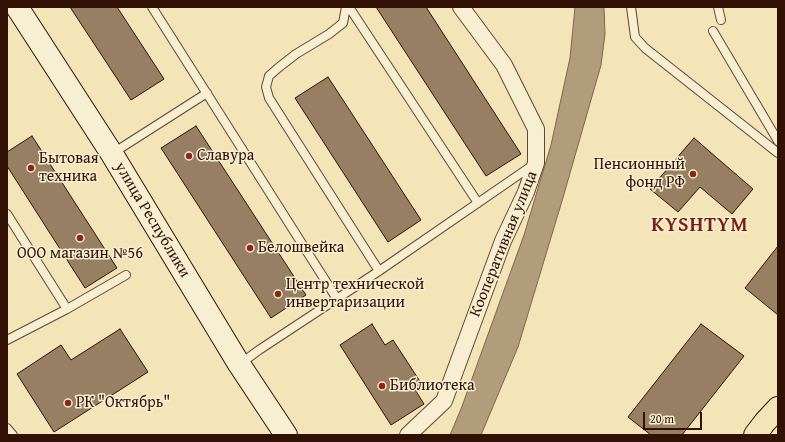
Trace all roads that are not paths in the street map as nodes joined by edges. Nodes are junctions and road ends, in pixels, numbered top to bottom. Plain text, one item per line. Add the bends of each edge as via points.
1 (17, 7) edge
2 (152, 7) edge
3 (348, 7) edge
4 (461, 7) edge
5 (631, 7) edge
6 (718, 7) edge
7 (721, 20) dead end
8 (713, 31) dead end
9 (207, 93) junction
10 (778, 141) edge
11 (778, 153) edge
12 (112, 154) junction
13 (536, 163) junction
14 (478, 203) junction
15 (7, 214) edge
16 (379, 272) junction
17 (126, 275) dead end
18 (338, 299) junction
19 (67, 309) junction
20 (7, 338) edge
21 (239, 364) junction
22 (778, 408) edge
23 (7, 428) edge
24 (13, 435) edge
25 (286, 435) edge
26 (408, 435) edge
27 (755, 435) edge

1 - 12 main road, улица Республики
2 - 9 lane
3 - 14 lane
3 - 16 lane via 343,23 278,68 270,76 266,87 269,98
4 - 13 street, Кооперативная улица via 504,65 536,129
5 - 11 lane via 635,37 645,48
6 - 7 lane
8 - 10 lane
9 - 12 lane
9 - 18 lane
12 - 21 main road, улица Республики
13 - 14 lane
13 - 26 street, Кооперативная улица via 526,192 503,241 444,401
14 - 16 lane
15 - 19 lane
16 - 18 lane
17 - 19 lane
18 - 21 lane
19 - 20 lane
21 - 25 main road, улица Республики
22 - 27 main road
23 - 24 lane

